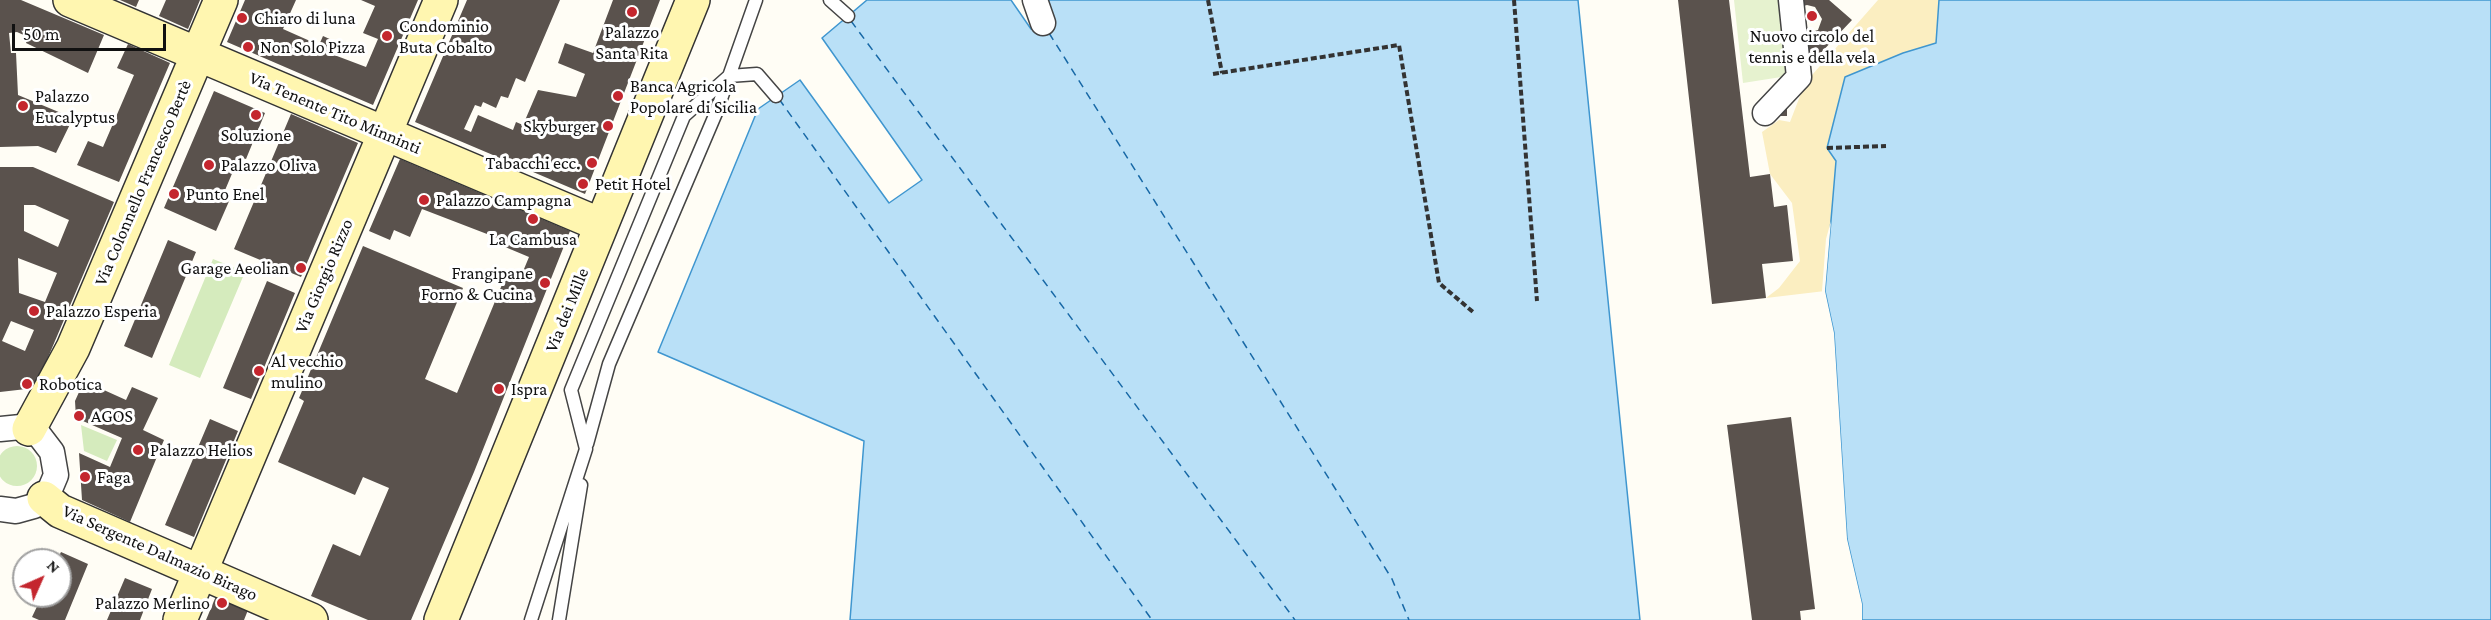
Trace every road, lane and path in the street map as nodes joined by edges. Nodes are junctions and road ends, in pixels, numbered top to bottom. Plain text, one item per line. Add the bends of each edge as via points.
1 (70, 0) edge
2 (221, 0) edge
3 (441, 0) edge
4 (693, 0) edge
5 (756, 0) edge
6 (830, 0) edge
7 (1035, 0) edge
8 (1208, 0) edge
9 (1514, 0) edge
10 (1791, 0) edge
11 (848, 16) dead end
12 (1042, 23) dead end
13 (198, 55) junction
14 (1222, 73) junction
15 (1213, 74) dead end
16 (729, 76) junction
17 (776, 96) dead end
18 (1765, 113) dead end
19 (384, 134) junction
20 (1886, 146) dead end
21 (1827, 147) dead end
22 (601, 225) junction
23 (1537, 302) dead end
24 (1473, 312) dead end
25 (15, 429) edge
26 (586, 449) junction
27 (44, 498) junction
28 (0, 509) edge
29 (200, 572) junction
30 (180, 620) edge
31 (311, 620) edge
32 (441, 620) edge
33 (531, 620) edge
34 (560, 620) edge

1 - 13 street, Via Tenente Tito Minninti
2 - 13 street, Via Colonnello Francesco Bertè
3 - 19 street, Via Giorgio Rizzo
4 - 22 street, Via dei Mille
5 - 16 lane
6 - 11 lane
7 - 12 street
8 - 14 path
9 - 23 path
10 - 18 street via 1799,77
13 - 19 street, Via Tenente Tito Minninti
13 - 25 street, Via Colonnello Francesco Bertè via 73,348
14 - 15 path
14 - 24 path via 1399,45 1439,283
16 - 17 lane via 758,74
16 - 26 lane via 609,364
16 - 26 lane via 684,116 571,390
19 - 22 street, Via Tenente Tito Minninti
19 - 29 street, Via Giorgio Rizzo
20 - 21 path
22 - 32 street, Via dei Mille
25 - 27 street via 47,443 56,464 54,482
26 - 33 lane
26 - 34 lane
27 - 28 street via 22,510
27 - 29 street, Via Sergente Dalmazio Birago via 60,511
29 - 30 street, Via Giorgio Rizzo
29 - 31 street, Via Sergente Dalmazio Birago

